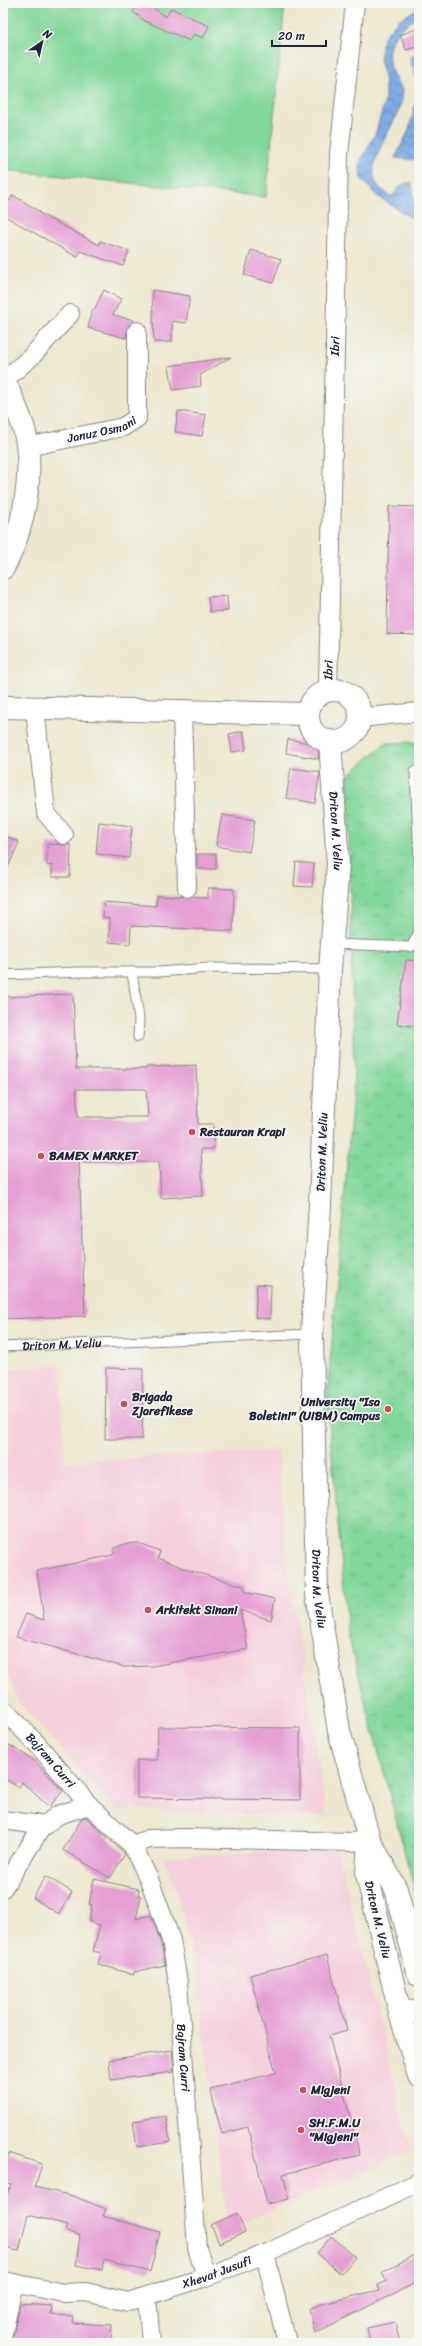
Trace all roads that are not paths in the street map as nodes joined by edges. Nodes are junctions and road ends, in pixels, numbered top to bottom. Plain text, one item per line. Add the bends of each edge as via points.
1 (355, 3) edge
2 (70, 314) dead end
3 (138, 331) dead end
4 (3, 379) edge
5 (27, 447) junction
6 (3, 568) edge
7 (328, 690) junction
8 (3, 707) edge
9 (35, 708) junction
10 (182, 710) junction
11 (419, 712) edge
12 (308, 714) junction
13 (359, 718) junction
14 (330, 741) junction
15 (415, 771) dead end
16 (64, 835) dead end
17 (419, 857) edge
18 (187, 888) dead end
19 (419, 932) edge
20 (332, 944) junction
21 (415, 948) edge
22 (330, 969) junction
23 (132, 972) junction
24 (3, 975) edge
25 (138, 1037) dead end
26 (312, 1334) junction
27 (3, 1347) edge
28 (3, 1709) edge
29 (89, 1805) junction
30 (3, 1820) edge
31 (46, 1824) junction
32 (369, 1839) junction
33 (132, 1845) junction
34 (3, 1888) edge
35 (419, 1975) edge
36 (419, 1986) edge
37 (403, 2003) edge
38 (419, 2076) edge
39 (419, 2182) edge
40 (265, 2254) junction
41 (206, 2277) junction
42 (8, 2282) edge
43 (146, 2297) junction
44 (3, 2333) edge
45 (151, 2343) edge
46 (287, 2343) edge

1 - 7 street, Ibri via 340,154
2 - 4 street via 31,357
3 - 5 street, Januz Osmani via 137,418 134,422 123,427
4 - 5 street via 24,430
5 - 6 street via 27,486 22,520 13,550
7 - 12 street via 314,698
7 - 13 street via 344,692 350,696 356,702
8 - 9 street
9 - 10 street
9 - 16 street via 46,813
10 - 12 street
10 - 18 street
11 - 13 street
12 - 14 street via 316,735
13 - 14 street via 352,733 346,738
14 - 20 street, Driton M. Veliu via 338,864
15 - 17 lane
19 - 21 lane
20 - 21 lane
20 - 22 street, Driton M. Veliu
22 - 23 lane via 209,968
22 - 26 street, Driton M. Veliu
23 - 24 lane
23 - 25 lane via 139,1019
26 - 27 lane, Driton M. Veliu
26 - 32 street, Driton M. Veliu via 317,1594 339,1731
28 - 29 street, Bajram Curri
29 - 31 street via 58,1815
29 - 33 street, Bajram Curri
30 - 31 street
31 - 34 street
32 - 33 street via 345,1842 184,1838 149,1839
32 - 35 street, Driton M. Veliu via 396,1889
32 - 37 street, Driton M. Veliu via 367,1874
33 - 41 street, Bajram Curri via 149,1879 171,1940 178,1982 197,2248
36 - 37 street
37 - 38 street, Driton M. Veliu
39 - 40 street, Xhevat Jusufi
40 - 41 street, Xhevat Jusufi
40 - 46 street
41 - 43 street, Xhevat Jusufi
42 - 43 street, Xhevat Jusufi via 64,2293 86,2292 128,2302
42 - 44 street
43 - 45 street

